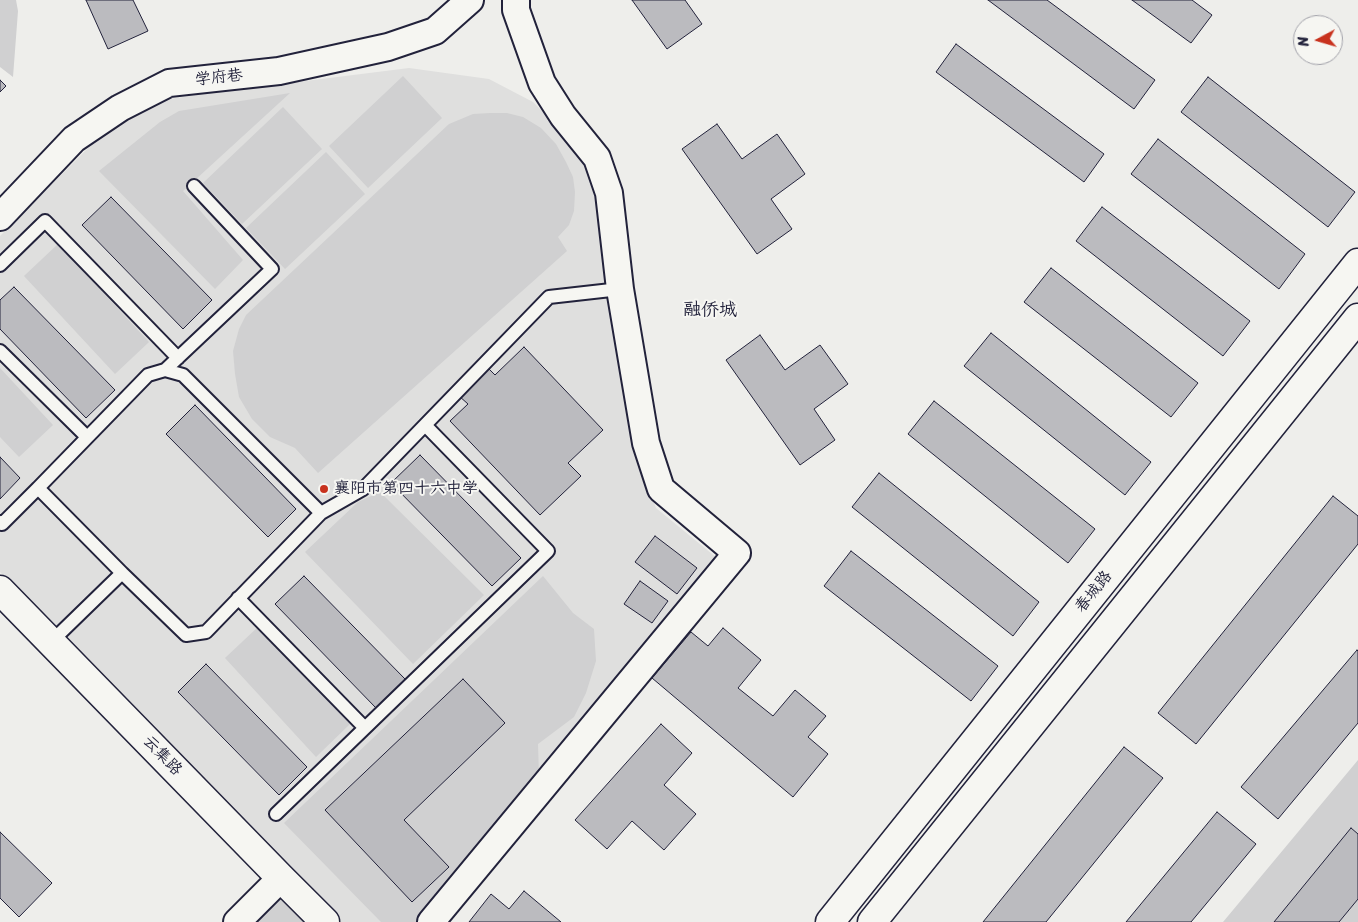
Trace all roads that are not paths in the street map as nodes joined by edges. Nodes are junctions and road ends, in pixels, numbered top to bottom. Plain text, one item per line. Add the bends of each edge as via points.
1 (470, 0) edge
2 (516, 0) edge
3 (194, 186) dead end
4 (0, 217) edge
5 (1358, 263) edge
6 (0, 265) edge
7 (620, 288) junction
8 (1358, 318) edge
9 (0, 351) edge
10 (178, 358) junction
11 (165, 370) junction
12 (425, 425) junction
13 (87, 437) junction
14 (38, 488) junction
15 (321, 513) junction
16 (0, 522) edge
17 (122, 573) junction
18 (0, 590) edge
19 (238, 598) junction
20 (51, 642) junction
21 (365, 728) junction
22 (276, 814) dead end
23 (281, 878) junction
24 (236, 922) edge
25 (325, 922) edge
26 (431, 922) edge
27 (830, 922) edge
28 (872, 922) edge

1 - 4 street, 学府巷 via 435,31 388,47 279,71 169,83 120,108 74,139
2 - 7 street via 516,10 542,83 563,116 597,158 609,193
3 - 10 lane via 272,269
5 - 27 street, 春城路
6 - 10 lane via 45,221
7 - 12 lane via 550,297
7 - 26 street via 646,443 661,489 737,553
8 - 28 street, 春城路
9 - 13 lane
10 - 11 lane
11 - 13 lane via 148,375
11 - 15 lane via 183,375
12 - 15 lane via 362,489
12 - 21 lane via 548,551
13 - 14 lane
14 - 16 lane via 2,524
14 - 17 lane
15 - 19 lane
17 - 19 lane via 186,635 206,632
17 - 20 lane
18 - 20 street, 云集路
19 - 21 lane
20 - 23 street, 云集路
21 - 22 lane
23 - 24 street
23 - 25 street, 云集路

